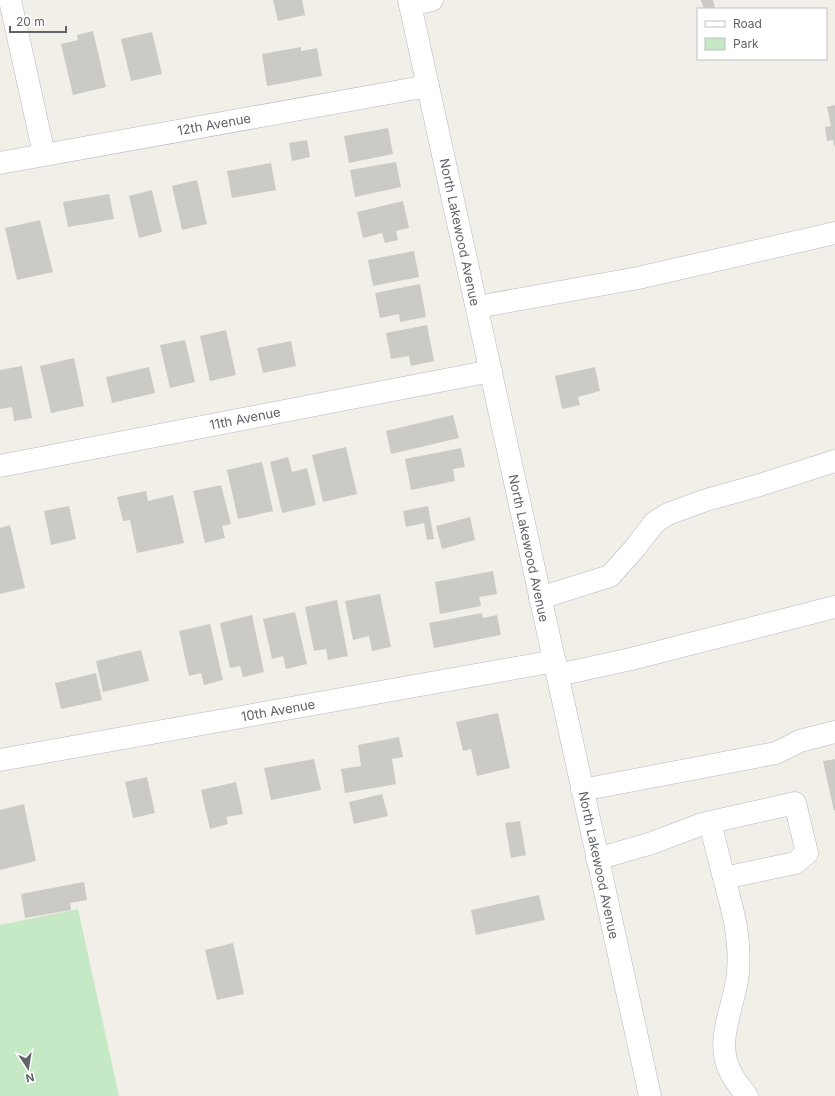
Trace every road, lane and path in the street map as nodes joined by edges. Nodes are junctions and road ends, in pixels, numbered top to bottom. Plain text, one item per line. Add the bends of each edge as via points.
1 (10, 0) edge
2 (432, 0) edge
3 (410, 2) edge
4 (428, 86) junction
5 (44, 154) junction
6 (0, 163) edge
7 (835, 233) edge
8 (477, 307) junction
9 (491, 371) junction
10 (835, 461) edge
11 (0, 466) edge
12 (540, 598) junction
13 (835, 607) edge
14 (557, 668) junction
15 (835, 732) edge
16 (0, 760) edge
17 (582, 790) junction
18 (710, 823) junction
19 (597, 859) junction
20 (724, 878) junction
21 (650, 1096) edge
22 (747, 1096) edge

1 - 5 street
2 - 3 street
3 - 4 street, North Lakewood Avenue
4 - 5 street, 12th Avenue
4 - 8 street, North Lakewood Avenue
5 - 6 street, 12th Avenue
7 - 8 street via 638,278
8 - 9 street, North Lakewood Avenue
9 - 11 street, 11th Avenue
9 - 12 street, North Lakewood Avenue
10 - 12 street via 668,514 655,522 610,576
12 - 14 street, North Lakewood Avenue
13 - 14 street, 10th Avenue via 631,659
14 - 16 street, 10th Avenue
14 - 17 street, North Lakewood Avenue
15 - 17 street via 800,741 776,753
17 - 19 street, North Lakewood Avenue
18 - 19 street
18 - 20 street
18 - 20 street via 795,803 807,853 795,863
19 - 21 street, North Lakewood Avenue
20 - 22 street via 738,931 738,973 727,1023 724,1053 729,1070

